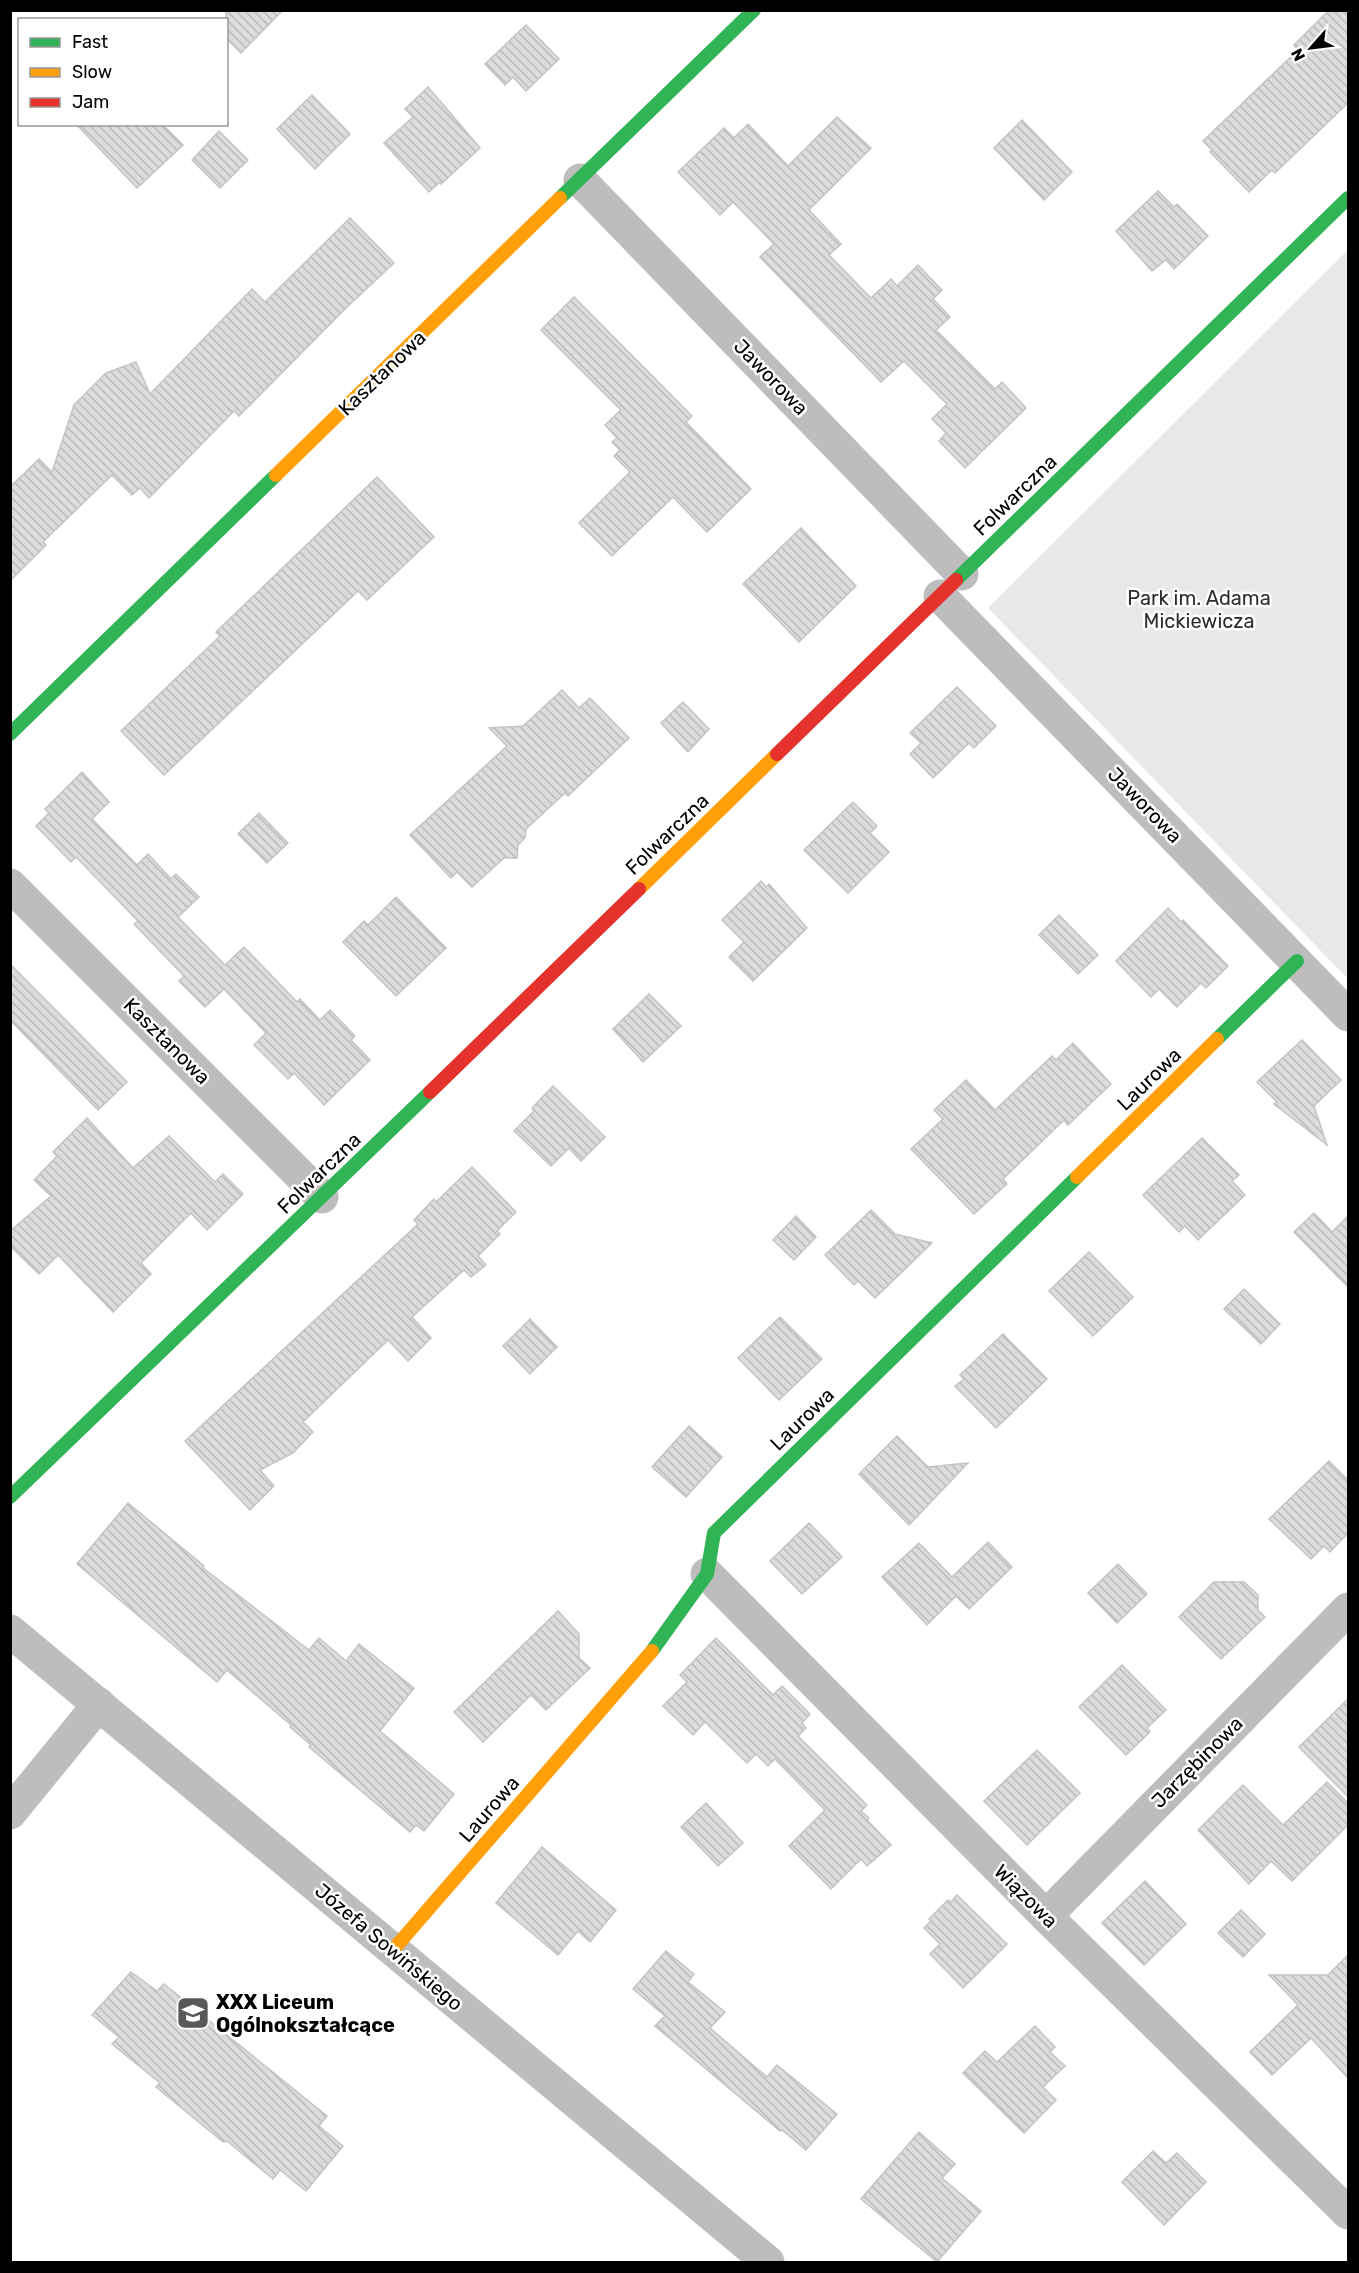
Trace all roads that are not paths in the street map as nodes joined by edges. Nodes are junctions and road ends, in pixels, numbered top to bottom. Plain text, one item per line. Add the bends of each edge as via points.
1 (754, 10) edge
2 (580, 180) junction
3 (1348, 198) edge
4 (951, 585) junction
5 (10, 734) edge
6 (10, 885) edge
7 (1297, 961) junction
8 (1348, 1015) edge
9 (322, 1197) junction
10 (10, 1497) edge
11 (707, 1574) junction
12 (1348, 1609) edge
13 (10, 1630) edge
14 (99, 1704) junction
15 (10, 1813) edge
16 (1046, 1916) junction
17 (393, 1950) junction
18 (1348, 2214) edge
19 (768, 2262) edge

1 - 2 street, Kasztanowa
2 - 4 street, Jaworowa
2 - 5 street, Kasztanowa
3 - 4 street, Folwarczna
4 - 7 street, Jaworowa
4 - 9 street, Folwarczna
6 - 9 street, Kasztanowa
7 - 8 street, Jaworowa
7 - 11 street, Laurowa via 714,1533
9 - 10 street, Folwarczna
11 - 16 street, Wiązowa
11 - 17 street, Laurowa via 656,1646
12 - 16 street, Jarzębinowa
13 - 14 street, Józefa Sowińskiego
14 - 15 street
14 - 17 street, Józefa Sowińskiego
16 - 18 street, Wiązowa
17 - 19 street, Józefa Sowińskiego

